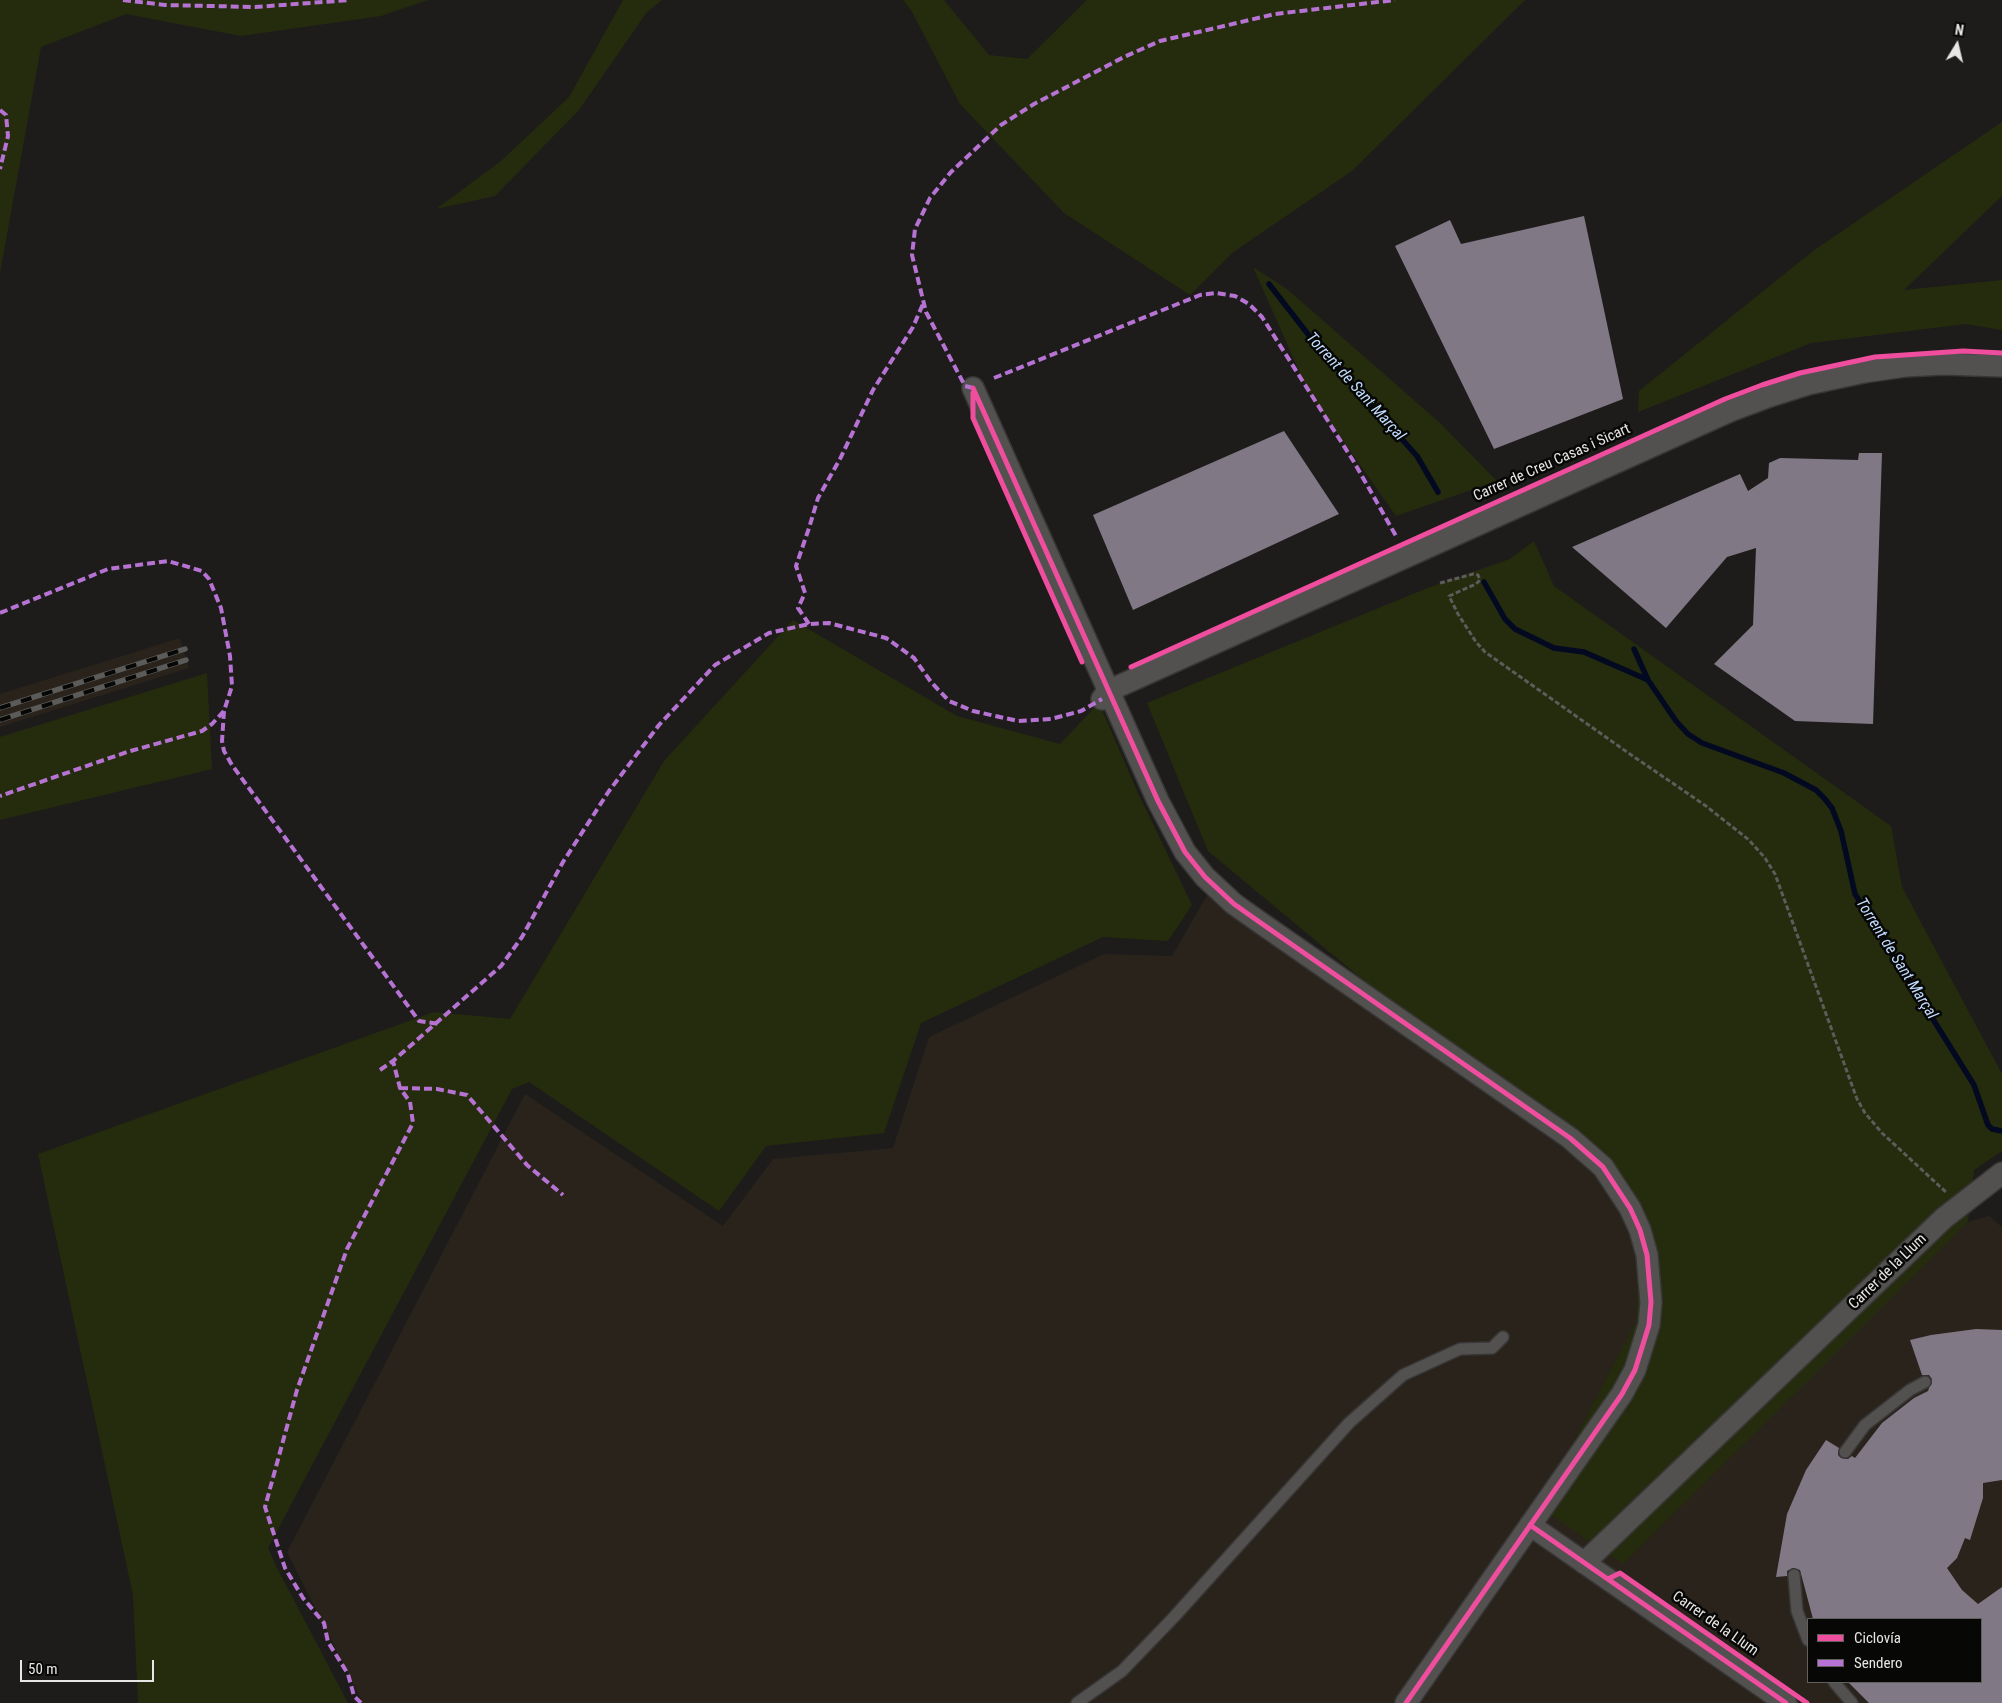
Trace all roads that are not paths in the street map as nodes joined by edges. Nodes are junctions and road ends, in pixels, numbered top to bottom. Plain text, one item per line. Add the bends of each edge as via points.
1 (2002, 366) edge
2 (973, 388) dead end
3 (1105, 695) junction
4 (1994, 1179) edge
5 (1503, 1337) dead end
6 (1924, 1382) dead end
7 (1845, 1452) dead end
8 (1530, 1525) junction
9 (1584, 1563) junction
10 (1794, 1575) dead end
11 (1807, 1637) edge
12 (1835, 1683) edge
13 (1077, 1703) edge
14 (1406, 1703) edge
15 (1786, 1703) edge
16 (1852, 1703) edge

1 - 3 street, Carrer de Creu Casas i Sicart via 1944,364 1897,367 1808,384 1770,396 1730,411
2 - 3 street
3 - 8 street via 1170,827 1206,877 1250,916 1570,1138 1603,1168 1630,1208 1645,1247 1650,1279 1649,1325 1643,1347 1622,1394
4 - 9 street, Carrer de la Llum via 1944,1218
5 - 13 lane via 1492,1348 1460,1349 1403,1375 1349,1423 1122,1671
6 - 7 lane via 1865,1425
8 - 9 street, Carrer de la Llum
8 - 14 street
9 - 15 street, Carrer de la Llum
10 - 11 lane via 1797,1611
12 - 16 lane

